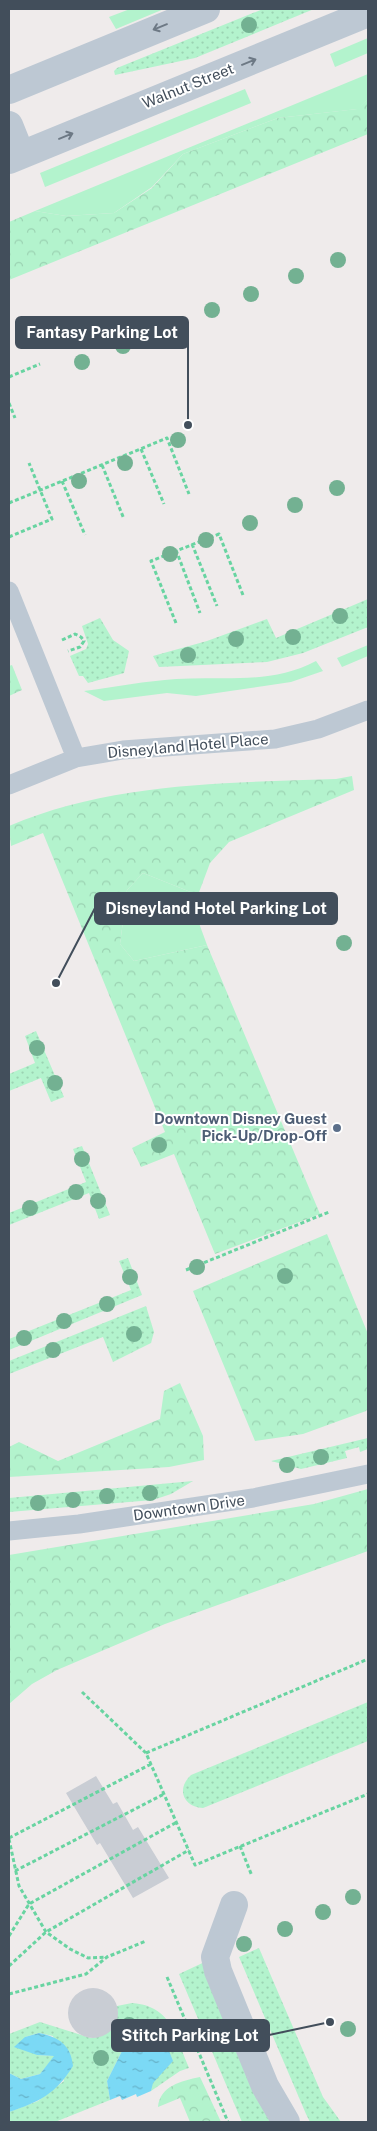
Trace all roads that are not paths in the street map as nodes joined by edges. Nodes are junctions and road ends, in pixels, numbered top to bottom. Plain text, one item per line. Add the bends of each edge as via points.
1 (206, 9) edge
2 (368, 13) edge
3 (9, 90) edge
4 (9, 125) edge
5 (15, 157) edge
6 (9, 591) edge
7 (368, 710) edge
8 (76, 758) junction
9 (9, 785) edge
10 (368, 1474) edge
11 (9, 1531) edge
12 (234, 1905) dead end
13 (286, 2122) edge

1 -> 3 street
5 -> 2 street, Walnut Street
4 - 5 street
6 - 8 lane
7 - 8 lane, Disneyland Hotel Place via 318,729 275,739 123,750
8 - 9 lane, Disneyland Hotel Place
10 - 11 lane, Downtown Drive via 252,1498
12 - 13 street via 215,1957 218,1971 265,2086

